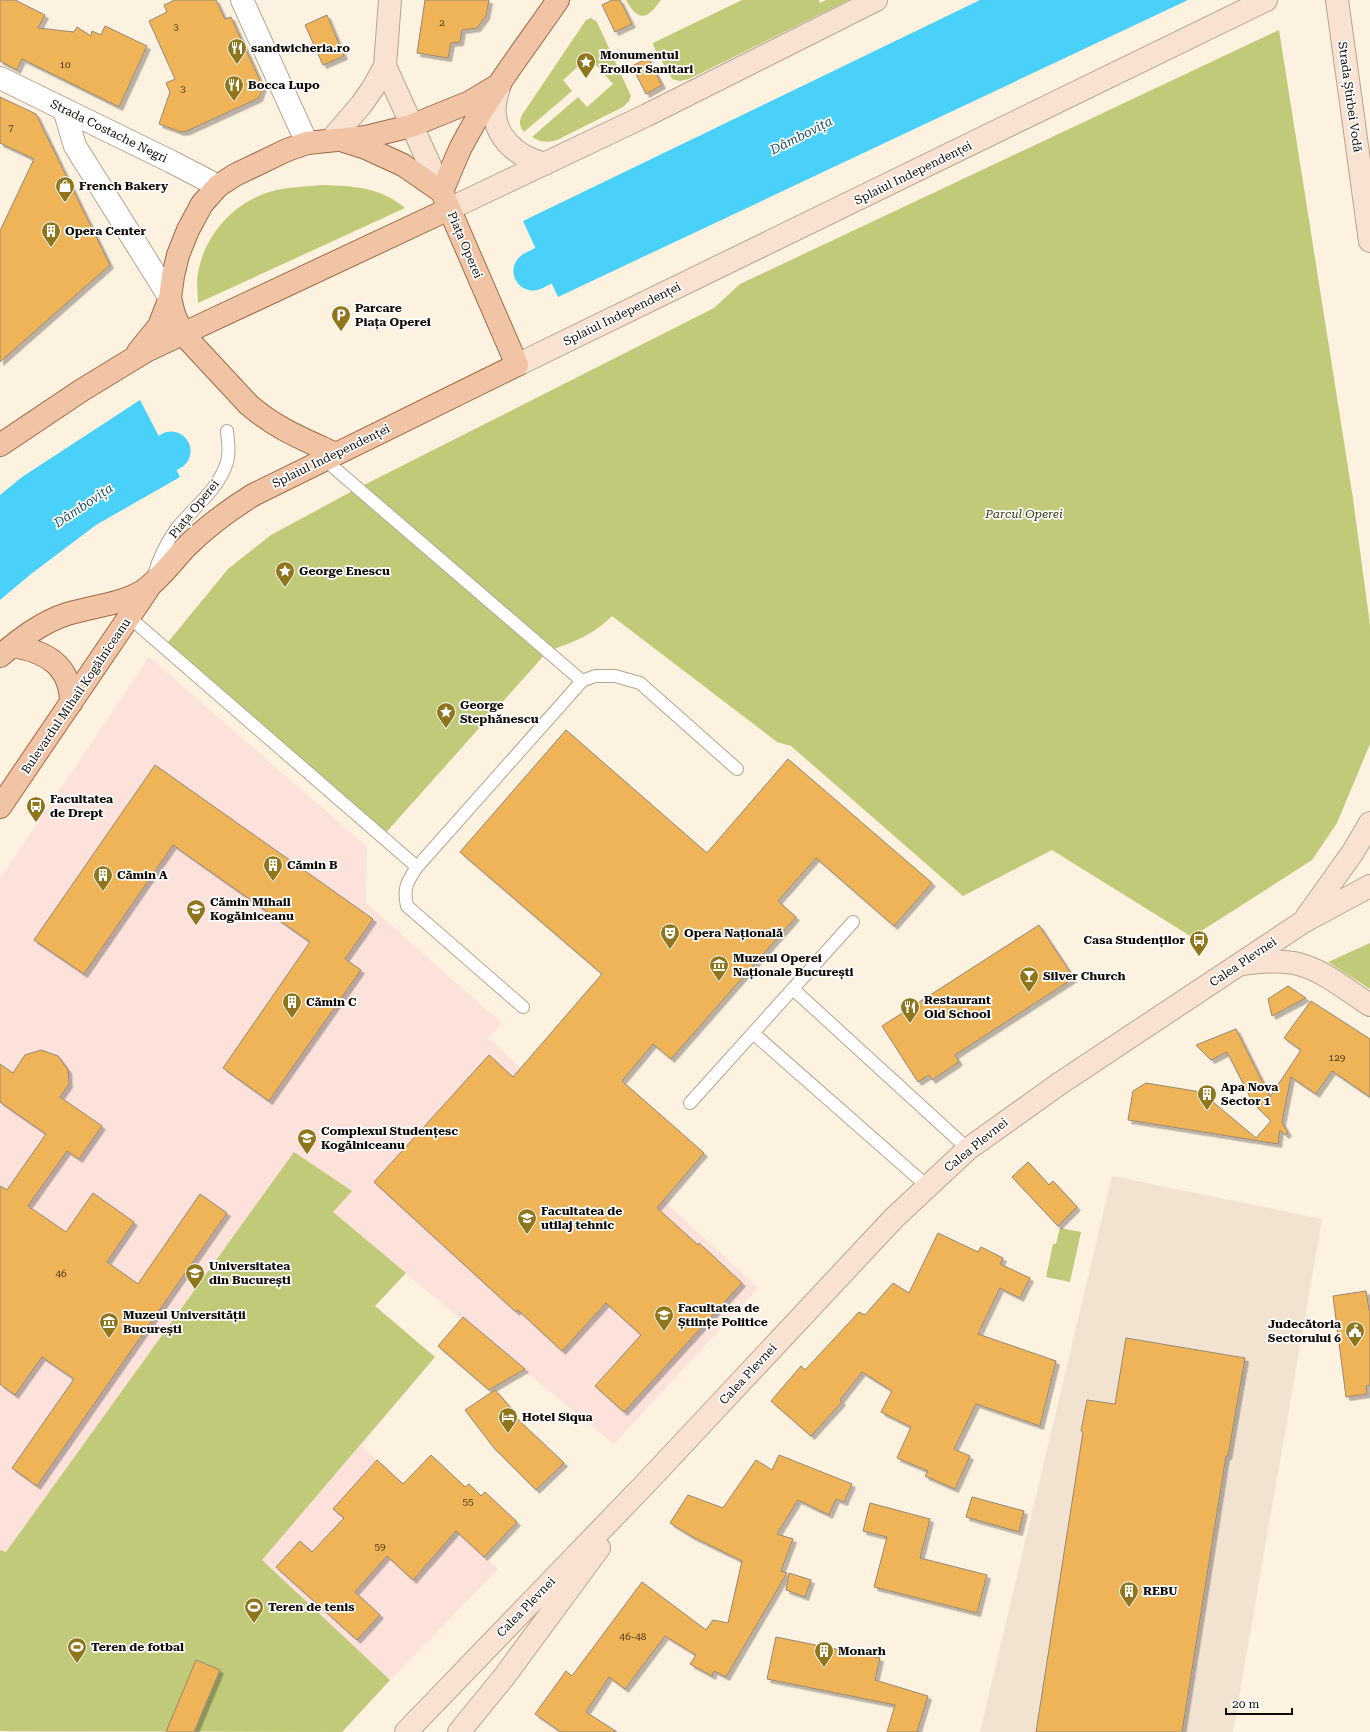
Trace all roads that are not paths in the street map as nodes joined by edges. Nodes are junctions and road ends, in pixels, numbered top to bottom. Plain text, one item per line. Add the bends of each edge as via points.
1 (242, 0) edge
2 (390, 0) edge
3 (558, 0) edge
4 (876, 0) edge
5 (1266, 0) edge
6 (1337, 0) edge
7 (385, 66) junction
8 (0, 78) edge
9 (500, 84) junction
10 (64, 109) junction
11 (411, 126) junction
12 (336, 140) junction
13 (307, 143) junction
14 (545, 164) junction
15 (218, 186) junction
16 (446, 201) junction
17 (1370, 241) edge
18 (170, 298) junction
19 (182, 333) junction
20 (132, 359) junction
21 (517, 365) junction
22 (227, 431) dead end
23 (0, 445) edge
24 (331, 457) junction
25 (151, 585) junction
26 (129, 617) junction
27 (6, 651) edge
28 (582, 681) junction
29 (71, 702) junction
30 (737, 769) dead end
31 (0, 807) edge
32 (1370, 823) edge
33 (417, 867) junction
34 (1370, 886) edge
35 (853, 922) dead end
36 (1303, 922) junction
37 (1240, 964) junction
38 (793, 989) junction
39 (1370, 1005) edge
40 (523, 1007) dead end
41 (753, 1033) junction
42 (690, 1103) dead end
43 (968, 1149) junction
44 (927, 1186) junction
45 (647, 1482) junction
46 (406, 1732) edge
47 (458, 1732) edge

1 - 13 street
2 - 7 main road
3 - 9 main road
4 - 14 main road
5 - 21 main road, Splaiul Independenței
6 - 17 main road, Strada Știrbei Vodă
7 - 11 main road, Piața Operei
7 - 12 main road via 362,105
8 - 10 street, Strada Costache Negri
9 - 11 main road via 470,102
9 - 14 main road via 495,103 495,117 502,136 516,152
9 - 16 main road via 461,147
10 - 15 street, Strada Costache Negri
10 - 18 street via 76,146
11 - 12 main road via 366,137
11 - 16 main road, Piața Operei
12 - 13 main road
12 - 16 main road via 384,155 410,169
13 - 15 main road via 263,161
14 - 16 main road
15 - 18 main road via 202,204 188,230 173,276
16 - 19 main road
16 - 21 main road, Piața Operei
18 - 19 main road
18 - 20 main road via 159,326
19 - 20 main road
19 - 24 main road via 249,405 286,432
20 - 23 main road
21 - 24 main road, Splaiul Independenței
22 - 25 lane, Piața Operei via 229,447 222,474 164,547
24 - 25 main road, Splaiul Independenței via 232,508 186,547
24 - 28 lane
25 - 26 main road, Bulevardul Mihail Kogălniceanu
25 - 27 main road, Splaiul Independenței via 119,602 81,610 52,621
26 - 29 main road, Bulevardul Mihail Kogălniceanu
26 - 33 lane
27 - 29 main road via 32,650 59,666 70,687
28 - 30 lane via 595,676 615,676 640,683
28 - 33 lane
29 - 31 main road, Bulevardul Mihail Kogălniceanu
32 - 36 main road via 1353,852
33 - 40 lane via 408,882 405,894 407,906
34 - 36 main road, Calea Plevnei
35 - 38 lane
36 - 37 main road, Calea Plevnei
37 - 39 main road via 1270,961 1294,963 1320,972
37 - 43 main road, Calea Plevnei via 1059,1084
38 - 41 lane
38 - 43 lane
41 - 42 lane
41 - 44 lane
43 - 44 main road, Calea Plevnei
44 - 45 main road, Calea Plevnei
45 - 46 main road, Calea Plevnei
45 - 47 main road, Calea Plevnei via 504,1677

